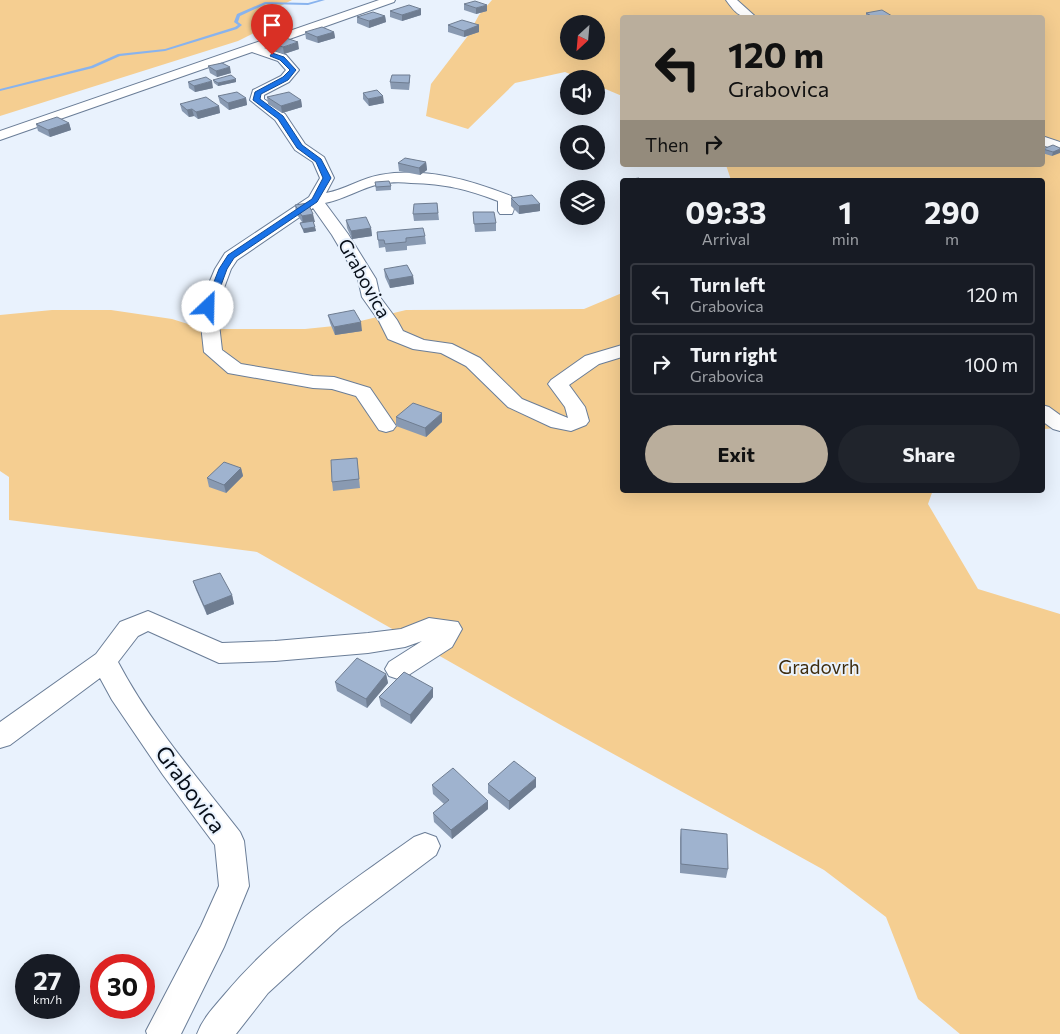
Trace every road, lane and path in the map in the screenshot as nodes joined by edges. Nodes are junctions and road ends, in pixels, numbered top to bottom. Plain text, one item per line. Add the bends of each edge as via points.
1 (390, 0) edge
2 (731, 0) edge
3 (748, 15) edge
4 (252, 48) junction
5 (0, 136) edge
6 (1045, 141) edge
7 (1060, 147) edge
8 (315, 200) junction
9 (506, 211) dead end
10 (620, 352) edge
11 (1045, 413) edge
12 (1060, 425) edge
13 (386, 426) dead end
14 (105, 661) junction
15 (398, 669) dead end
16 (0, 738) edge
17 (425, 846) dead end
18 (164, 1034) edge
19 (214, 1034) edge

1 - 4 street
2 - 3 street
4 - 5 street
4 - 8 street via 282,58 293,70 286,79 258,93 257,100 280,117 300,147 319,160 327,178
6 - 7 street
8 - 9 street via 337,196 381,179 441,179 506,199
8 - 10 street, Grabovica via 340,234 367,280 371,297 395,335 420,346 445,348 472,362 515,403 558,423 571,425 579,421 575,406 558,384 592,360
8 - 13 street via 231,256 208,307 213,352 235,369 334,383 363,392
11 - 12 street
14 - 15 street via 129,629 148,620 218,653 368,643 405,638 429,627 448,629 443,640
14 - 16 street
14 - 18 street, Grabovica via 121,693 229,841 234,886
17 - 19 street via 329,917 256,982

